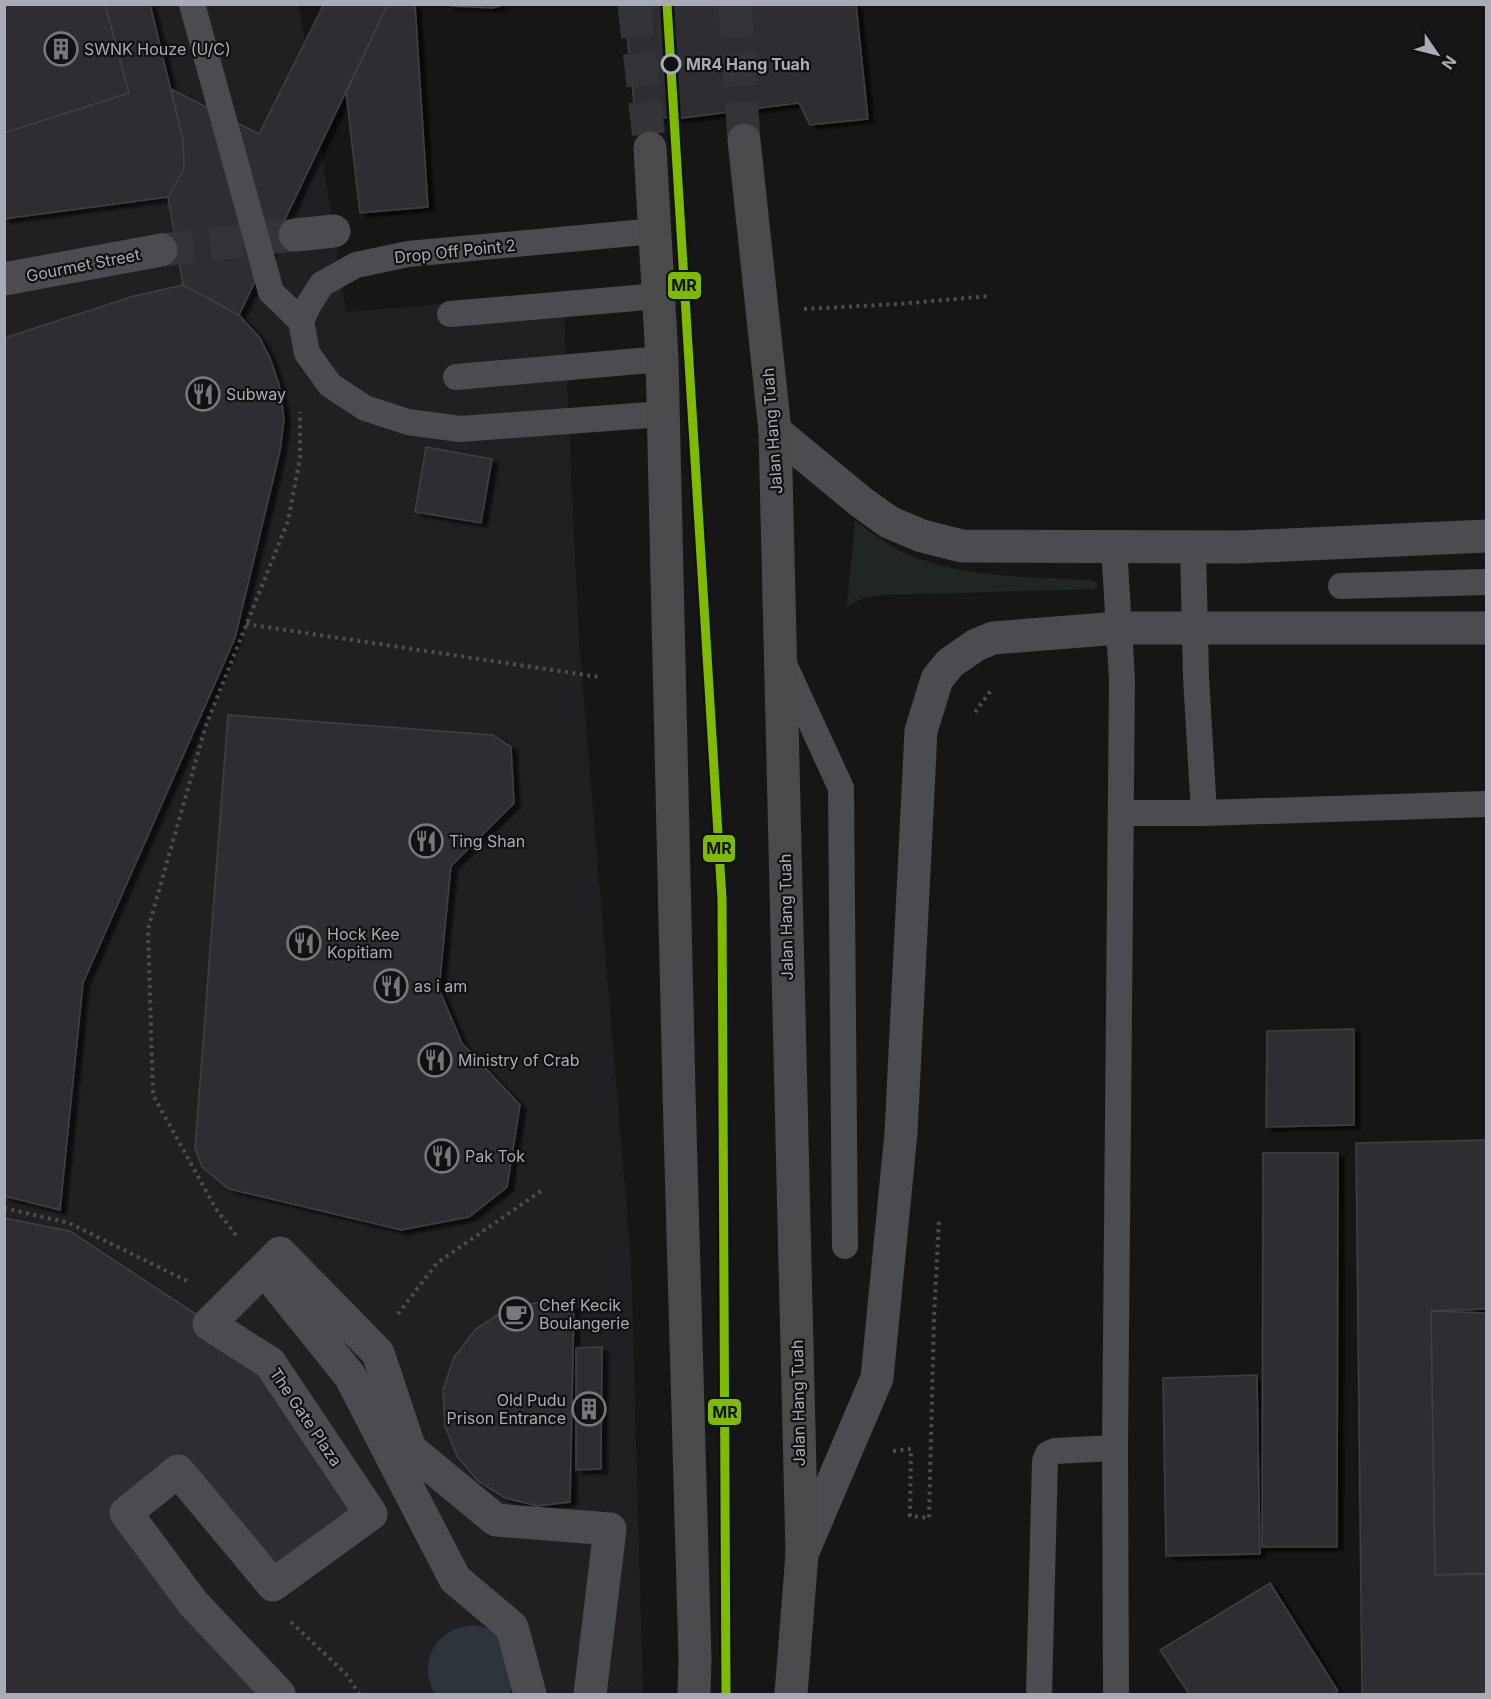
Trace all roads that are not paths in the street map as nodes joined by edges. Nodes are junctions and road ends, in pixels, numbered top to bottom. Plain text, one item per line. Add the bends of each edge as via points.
1 (192, 4) edge
2 (744, 140) tunnel mouth
3 (650, 148) tunnel mouth
4 (334, 231) dead end
5 (655, 231) junction
6 (295, 235) tunnel mouth
7 (160, 250) tunnel mouth
8 (4, 279) edge
9 (658, 296) junction
10 (450, 314) dead end
11 (301, 321) junction
12 (662, 359) junction
13 (456, 376) dead end
14 (663, 414) junction
15 (775, 431) junction
16 (1486, 536) edge
17 (1114, 546) junction
18 (1193, 547) junction
19 (1486, 582) edge
20 (1341, 586) dead end
21 (1119, 628) junction
22 (1195, 628) junction
23 (1486, 628) edge
24 (781, 657) junction
25 (1486, 804) edge
26 (1121, 813) junction
27 (1204, 813) junction
28 (845, 1246) dead end
29 (264, 1269) junction
30 (1115, 1448) junction
31 (387, 1487) dead end
32 (422, 1516) junction
33 (802, 1554) junction
34 (695, 1659) junction
35 (279, 1695) edge
36 (530, 1695) edge
37 (590, 1695) edge
38 (677, 1695) edge
39 (694, 1695) edge
40 (791, 1695) edge
41 (1039, 1695) edge
42 (1116, 1695) edge

1 - 11 lane via 271,292
2 - 15 main road, Jalan Hang Tuah
3 - 5 main road
4 - 6 street
5 - 9 main road
5 - 11 lane, Drop Off Point 2 via 408,254 356,266 322,284
7 - 8 street, Gourmet Street
9 - 10 lane
9 - 12 main road
11 - 14 lane via 307,353 330,385 365,408 408,422 460,429
12 - 13 lane
12 - 14 main road
14 - 34 main road
15 - 17 street via 861,502 889,522 922,536 972,547
15 - 24 main road, Jalan Hang Tuah
16 - 18 street
17 - 18 street
17 - 21 lane
18 - 22 lane
19 - 20 lane
21 - 22 street
21 - 26 lane
21 - 33 street via 993,638 950,663 937,679 921,730 901,1132 877,1377
22 - 23 street
22 - 27 lane
24 - 28 lane via 841,788
24 - 33 main road, Jalan Hang Tuah
25 - 27 lane
26 - 27 lane
26 - 30 lane
29 - 32 street via 350,1376
29 - 35 street, The Gate Plaza via 209,1324 270,1363 371,1514 273,1585 178,1471 126,1513 193,1603
29 - 37 street, The Gate Plaza via 280,1253 378,1353 410,1449 496,1520 610,1529
30 - 41 lane via 1055,1451 1045,1461
30 - 42 lane
31 - 32 street
32 - 36 street via 455,1579 512,1627
33 - 40 main road, Jalan Hang Tuah
34 - 38 main road
34 - 39 main road

